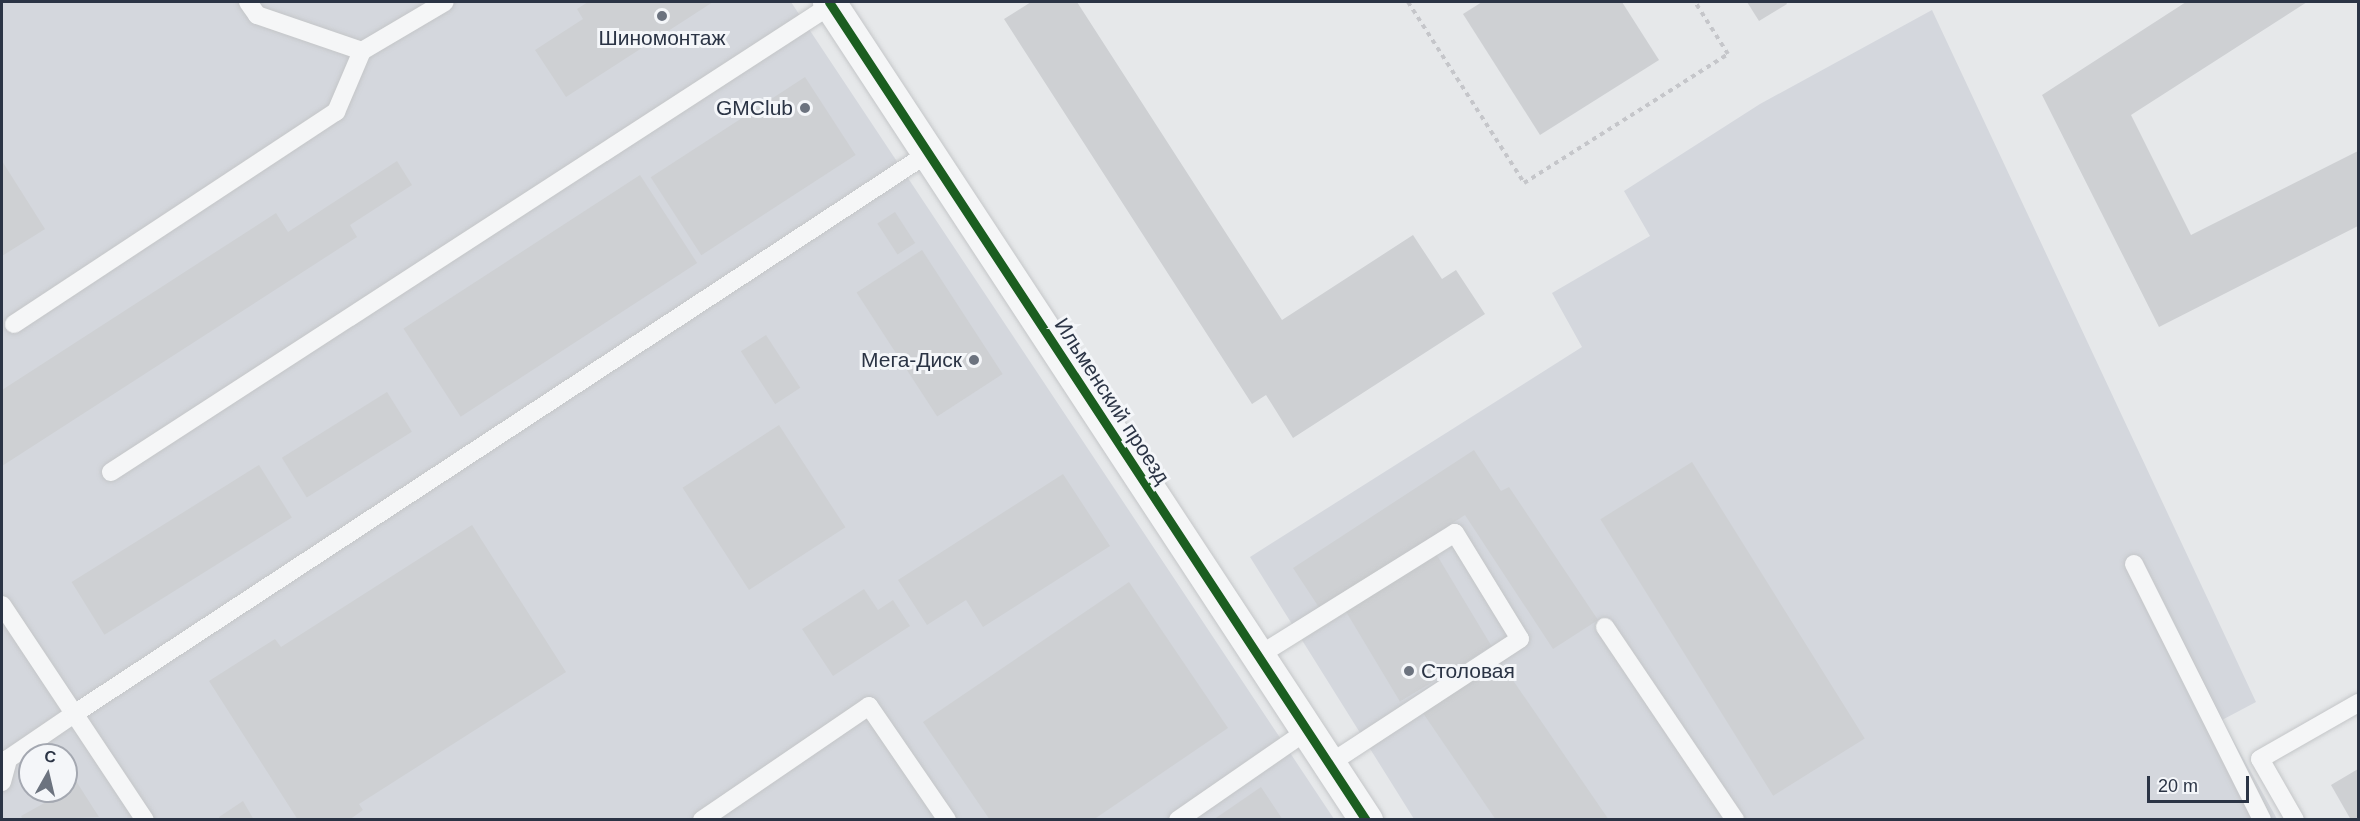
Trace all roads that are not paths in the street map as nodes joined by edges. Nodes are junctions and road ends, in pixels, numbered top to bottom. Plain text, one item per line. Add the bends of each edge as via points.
1 (248, 2) edge
2 (445, 2) edge
3 (830, 3) edge
4 (362, 51) junction
5 (927, 154) junction
6 (14, 324) dead end
7 (111, 472) dead end
8 (2134, 564) dead end
9 (2, 605) edge
10 (1605, 627) dead end
11 (1258, 656) junction
12 (2358, 703) edge
13 (74, 714) junction
14 (1308, 730) junction
15 (1329, 764) junction
16 (2, 782) edge
17 (145, 819) edge
18 (702, 819) edge
19 (947, 819) edge
20 (1178, 819) edge
21 (1366, 819) edge
22 (1735, 819) edge
23 (2262, 819) edge
24 (2295, 819) edge

1 - 4 lane via 257,15
2 - 4 lane
3 - 5 street, Ильменский проезд
3 - 7 lane
4 - 6 lane via 336,112
5 - 11 street, Ильменский проезд
5 - 13 lane
8 - 23 lane
9 - 13 lane
10 - 22 lane
11 - 14 street, Ильменский проезд
11 - 15 lane via 1455,533 1520,639
12 - 24 lane via 2260,759
13 - 16 lane via 8,759
13 - 17 lane
14 - 15 street, Ильменский проезд
14 - 20 lane
15 - 21 street, Ильменский проезд
18 - 19 lane via 869,706

